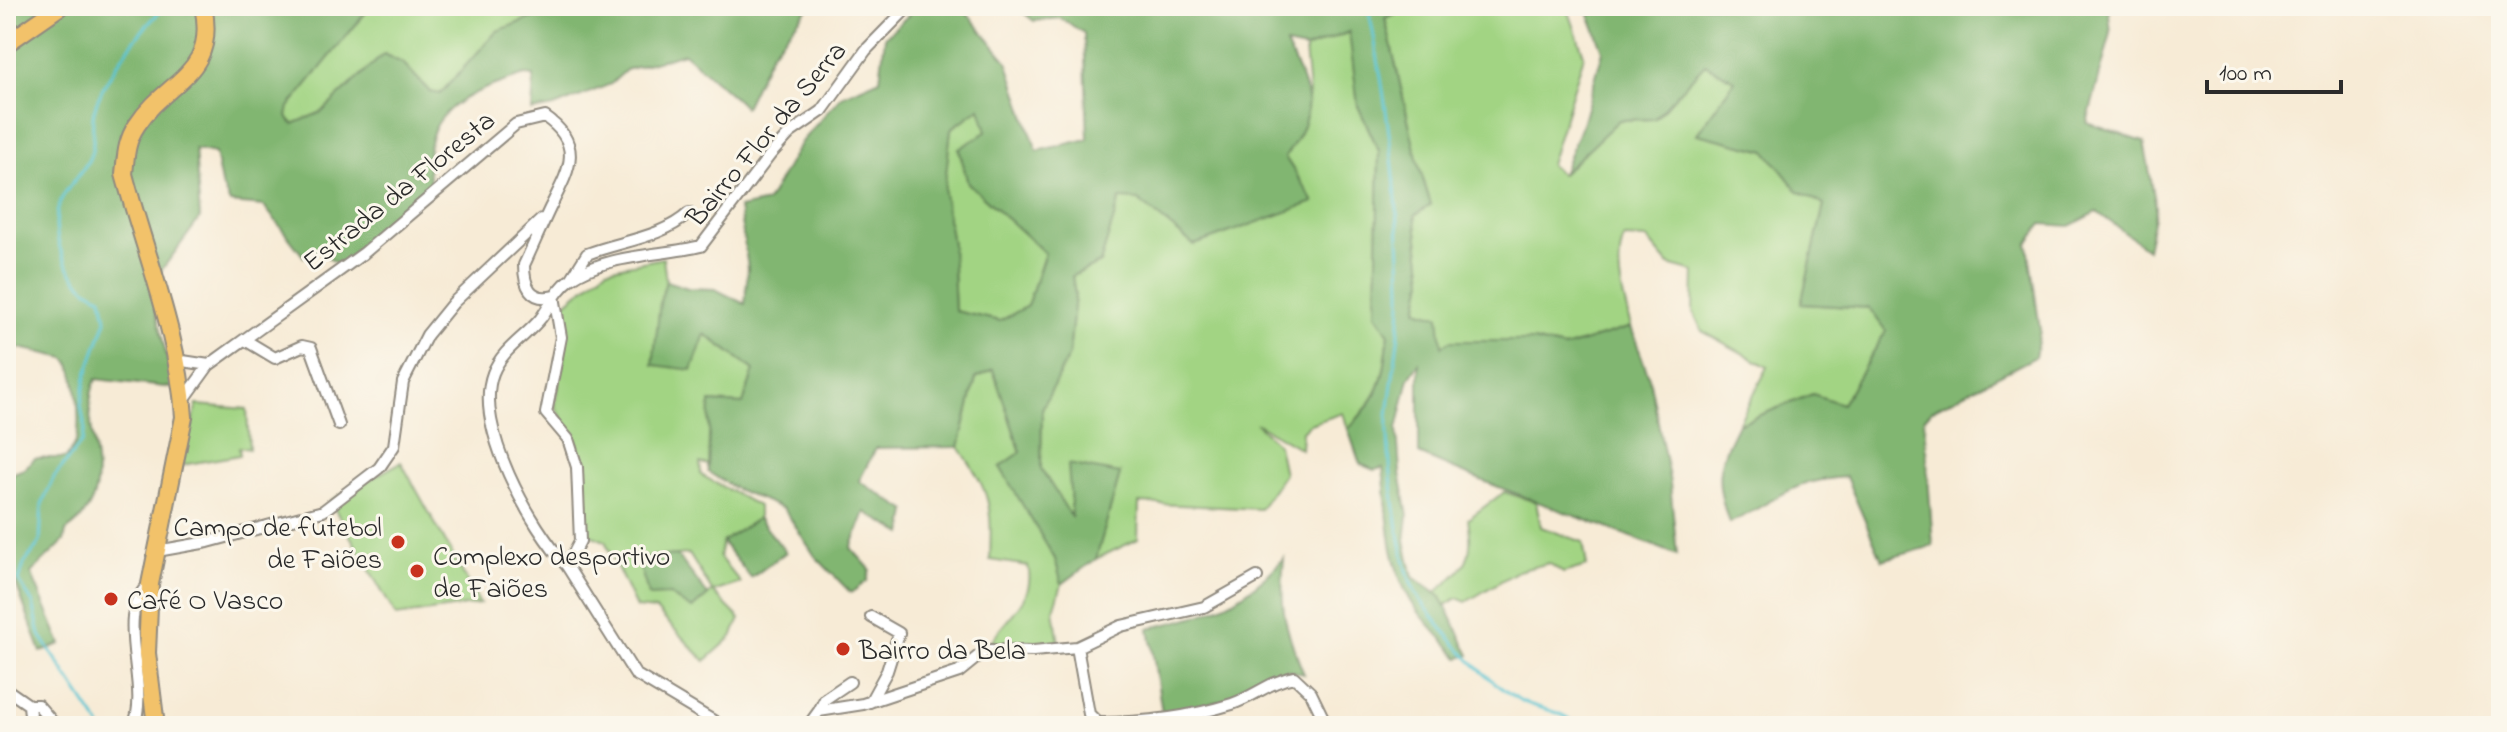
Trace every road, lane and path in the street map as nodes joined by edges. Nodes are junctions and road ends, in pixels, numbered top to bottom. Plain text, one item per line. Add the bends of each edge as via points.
1 (61, 6) edge
2 (203, 6) edge
3 (909, 6) edge
4 (6, 44) edge
5 (689, 213) dead end
6 (547, 215) junction
7 (572, 278) junction
8 (554, 296) junction
9 (245, 340) junction
10 (176, 360) junction
11 (209, 365) junction
12 (183, 401) junction
13 (339, 425) dead end
14 (157, 551) junction
15 (567, 566) junction
16 (1257, 577) dead end
17 (150, 584) junction
18 (871, 617) dead end
19 (1077, 647) junction
20 (850, 682) dead end
21 (6, 689) edge
22 (870, 702) junction
23 (29, 705) junction
24 (819, 711) junction
25 (31, 726) edge
26 (56, 726) edge
27 (133, 726) edge
28 (156, 726) edge
29 (722, 726) edge
30 (808, 726) edge
31 (1327, 726) edge

1 - 4 main road
2 - 10 main road via 204,49 196,65 138,123 127,145 124,174
3 - 7 street, Bairro Flor da Serra via 866,50 822,111 770,155 701,246 620,260
5 - 7 street via 646,236 587,254
6 - 8 street, Estrada da Floresta via 524,265 524,282 531,294
6 - 9 street, Estrada da Floresta via 570,167 570,146 560,127 545,117 516,124 364,253
6 - 14 street via 453,303 427,335 403,382 394,446 379,468 323,511
7 - 8 street, Bairro Flor da Serra
8 - 15 street via 561,337 546,413 568,439 577,467 580,541
8 - 15 street, Bairro Flor da Serra via 540,319 513,342 494,370 487,393 497,447 543,540
9 - 11 street, Estrada da Floresta
9 - 13 street via 275,358 302,346 311,348
10 - 11 street
10 - 12 main road
11 - 12 street, Estrada da Floresta
12 - 14 main road
14 - 17 main road
15 - 29 street, Bairro Flor da Serra via 635,674
16 - 19 street via 1204,607 1121,626
17 - 27 street via 134,615 139,702
17 - 28 main road via 147,653
18 - 22 street via 899,633
19 - 22 street via 986,650 959,672
19 - 31 street via 1089,714 1098,723 1137,723 1234,703 1275,680 1294,677 1311,693
20 - 24 street via 825,699
21 - 23 street
22 - 24 street
23 - 25 street
23 - 26 street via 38,705
24 - 30 street

